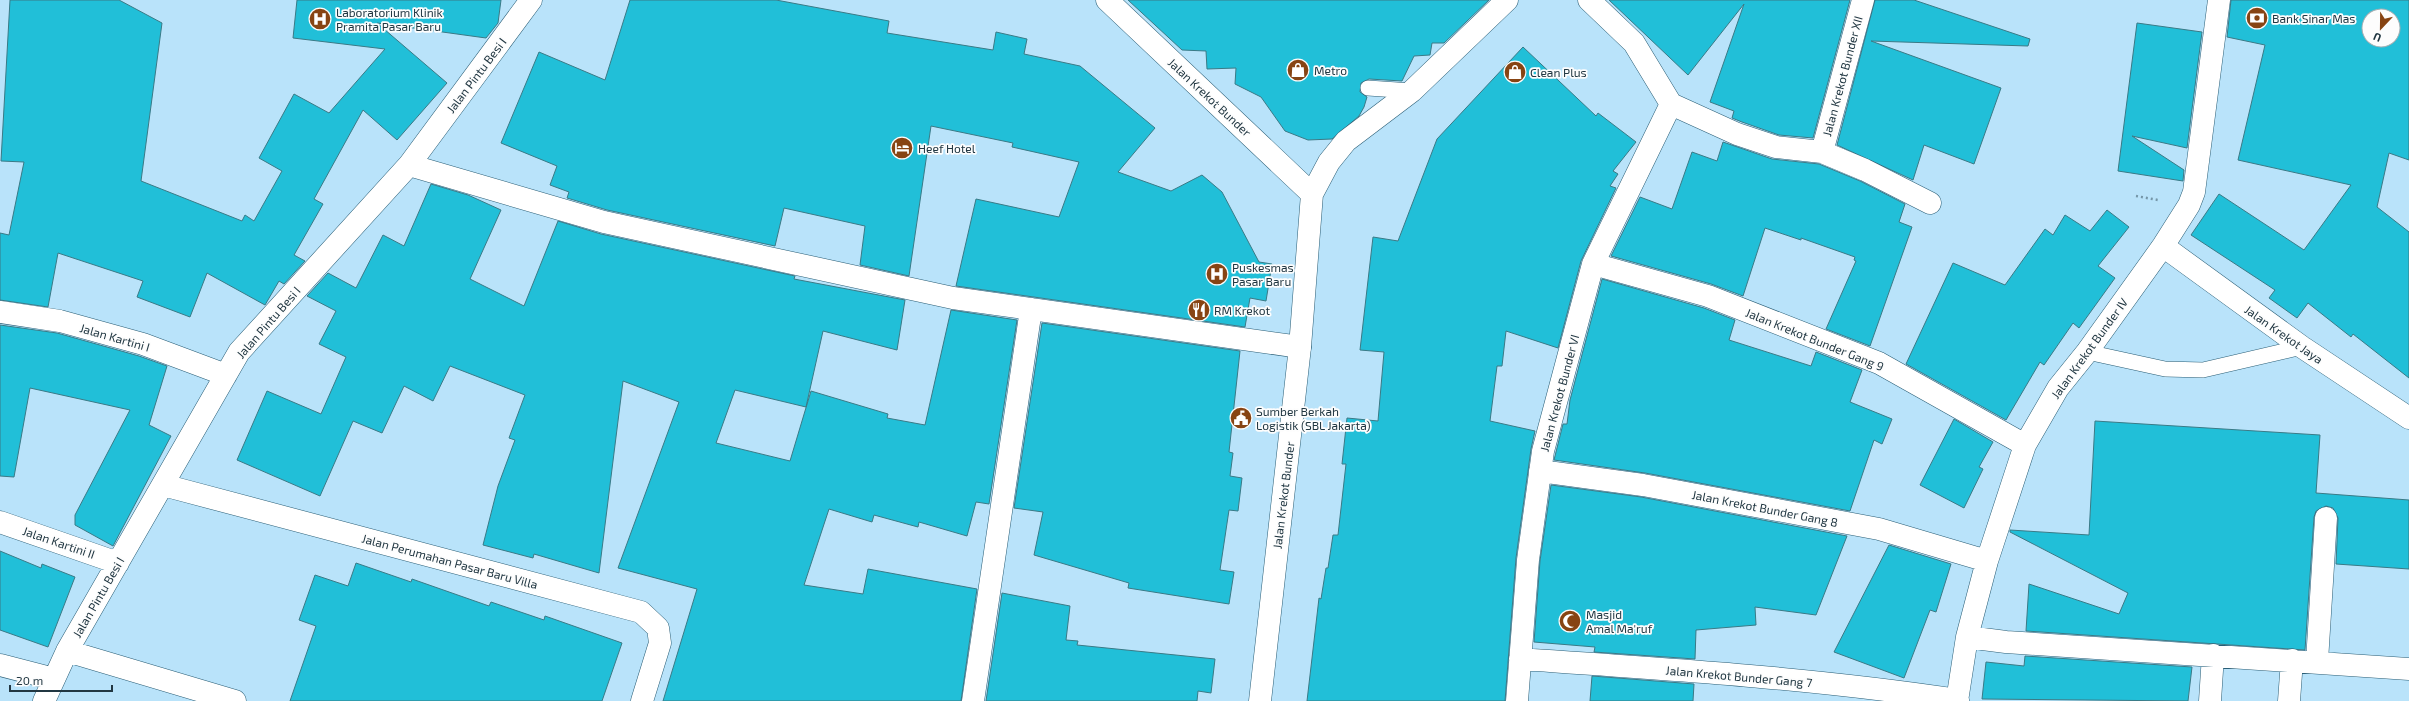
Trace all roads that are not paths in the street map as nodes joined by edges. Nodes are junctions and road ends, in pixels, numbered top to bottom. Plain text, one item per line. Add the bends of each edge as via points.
1 (531, 0) edge
2 (1107, 0) edge
3 (1507, 0) edge
4 (1588, 0) edge
5 (1863, 0) edge
6 (2219, 0) edge
7 (1368, 88) dead end
8 (1412, 91) junction
9 (1671, 104) junction
10 (1822, 152) junction
11 (409, 165) junction
12 (1312, 194) junction
13 (1930, 203) dead end
14 (2163, 246) junction
15 (1593, 264) junction
16 (1031, 309) junction
17 (0, 312) edge
18 (1300, 347) junction
19 (2302, 347) junction
20 (2087, 352) junction
21 (226, 375) junction
22 (2409, 418) edge
23 (2025, 445) junction
24 (1540, 471) junction
25 (163, 485) junction
26 (2326, 518) dead end
27 (0, 522) edge
28 (1987, 561) junction
29 (118, 563) junction
30 (1967, 637) junction
31 (67, 651) junction
32 (2213, 655) junction
33 (1520, 659) junction
34 (2292, 660) junction
35 (2317, 661) junction
36 (2, 665) edge
37 (2409, 669) edge
38 (54, 679) junction
39 (44, 701) edge
40 (235, 701) edge
41 (642, 701) edge
42 (974, 701) edge
43 (1260, 701) edge
44 (1517, 701) edge
45 (1958, 701) edge
46 (2210, 701) edge
47 (2289, 701) edge

1 - 11 street, Jalan Pintu Besi I
2 - 12 street, Jalan Krekot Bunder
3 - 8 street, Jalan Krekot Bunder
4 - 9 street via 1634,43
5 - 10 street, Jalan Krekot Bunder XII
6 - 14 street, Jalan Krekot Bunder IV via 2194,192 2189,205
7 - 8 lane
8 - 12 street, Jalan Krekot Bunder via 1346,141 1329,162
9 - 10 street, Jalan Krekot Bunder XII via 1737,134 1776,146
9 - 15 street, Jalan Krekot Bunder VI
10 - 13 street, Jalan Krekot Bunder XII via 1865,170
11 - 16 street via 604,222 953,298
11 - 21 street, Jalan Pintu Besi I via 239,352
12 - 18 street, Jalan Krekot Bunder
14 - 19 street, Jalan Krekot Jaya
14 - 20 street, Jalan Krekot Bunder IV
15 - 23 street, Jalan Krekot Bunder Gang 9 via 1708,296 1879,363
15 - 24 street, Jalan Krekot Bunder VI via 1543,451
16 - 18 street
16 - 42 street
17 - 21 street, Jalan Kartini I via 60,321 136,342
18 - 43 street, Jalan Krekot Bunder
19 - 20 lane via 2203,370 2165,369
19 - 22 street, Jalan Krekot Jaya
20 - 23 street, Jalan Krekot Bunder IV via 2058,388
21 - 25 street, Jalan Pintu Besi I
23 - 28 street, Jalan Krekot Bunder IV
24 - 28 street, Jalan Krekot Bunder Gang 8 via 1642,485 1879,529
24 - 33 street, Jalan Krekot Bunder VI via 1528,560
25 - 29 street, Jalan Pintu Besi I
25 - 41 street, Jalan Perumahan Pasar Baru Villa via 642,612 658,628 660,643
26 - 35 street
27 - 29 street, Jalan Kartini II
28 - 30 street, Jalan Krekot Bunder IV
29 - 31 street, Jalan Pintu Besi I
30 - 32 street via 2006,642
30 - 45 street, Jalan Krekot Bunder IV
31 - 38 street, Jalan Pintu Besi I
31 - 40 street
32 - 34 street
32 - 46 street
33 - 44 street, Jalan Krekot Bunder VI
33 - 45 street, Jalan Krekot Bunder Gang 7 via 1702,671 1916,694
34 - 35 street
34 - 47 street
35 - 37 street
36 - 38 street
38 - 39 street, Jalan Pintu Besi I

